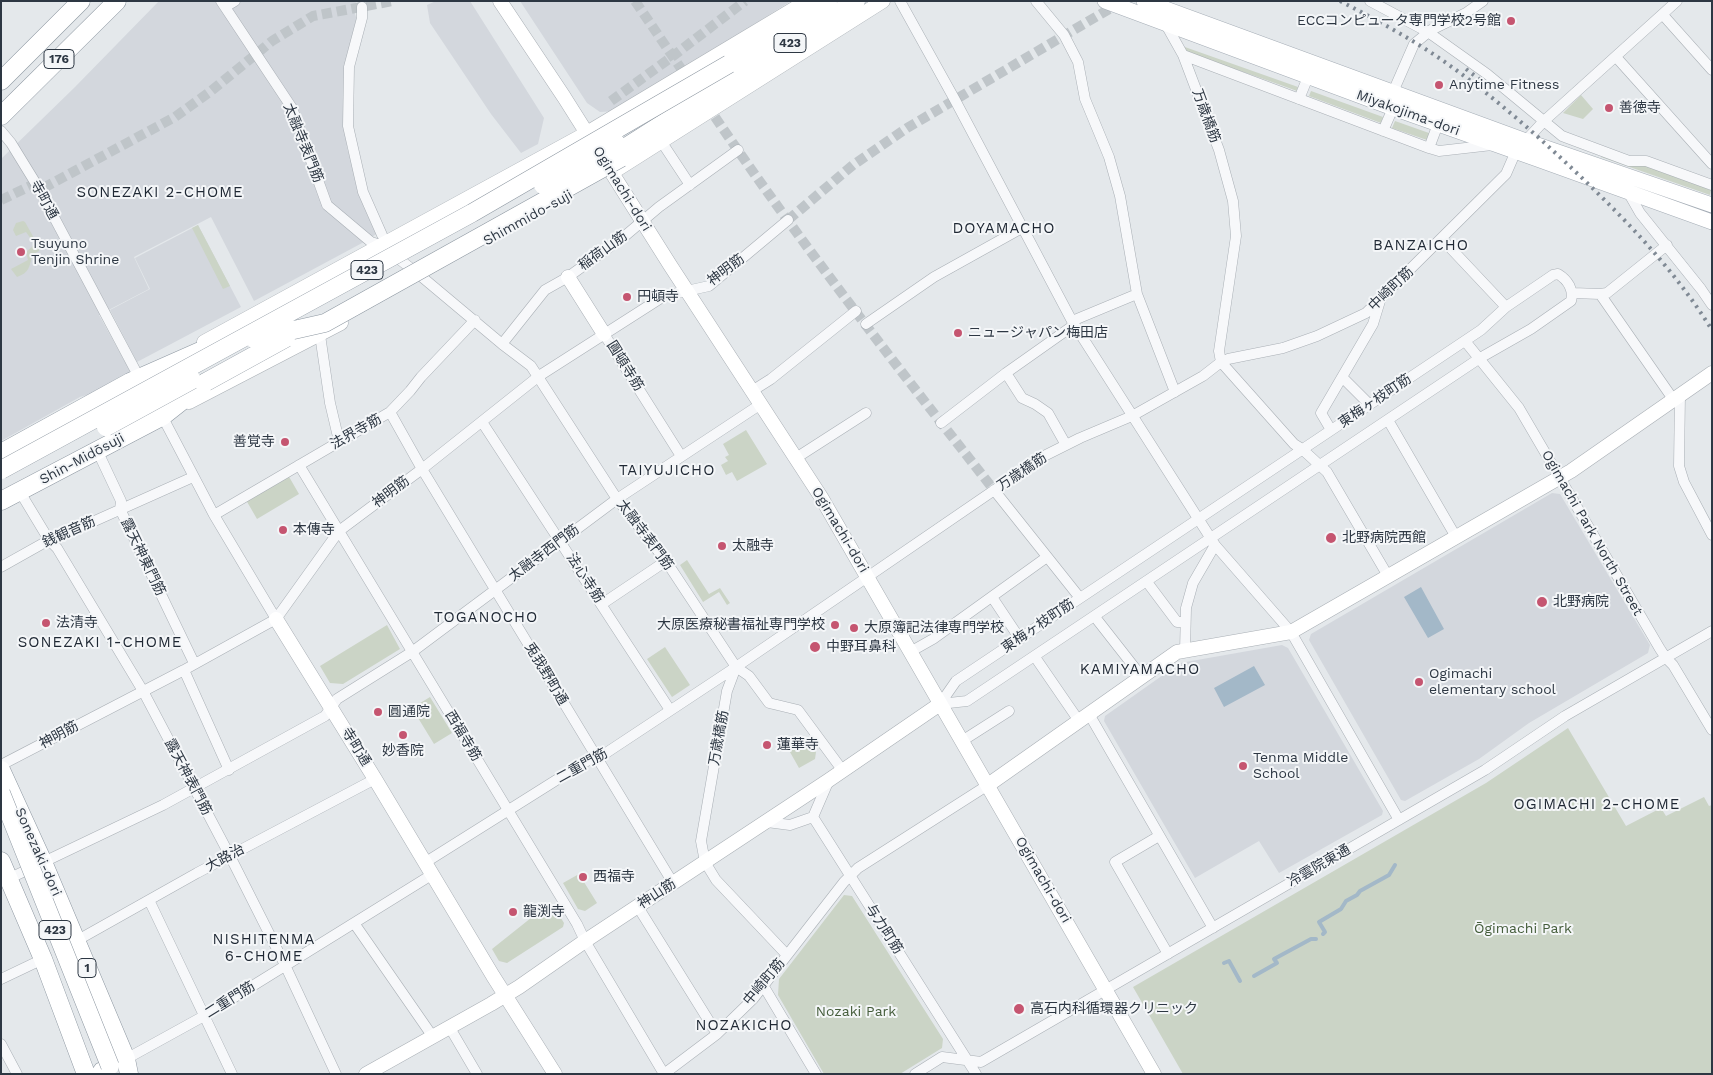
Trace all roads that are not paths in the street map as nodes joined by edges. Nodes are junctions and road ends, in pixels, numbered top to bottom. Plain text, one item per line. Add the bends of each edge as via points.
1 (81, 1) edge
2 (117, 1) edge
3 (235, 1) edge
4 (500, 1) edge
5 (808, 1) edge
6 (828, 1) edge
7 (856, 1) edge
8 (883, 1) edge
9 (900, 1) edge
10 (1036, 1) edge
11 (1105, 1) edge
12 (1370, 1) edge
13 (1482, 1) edge
14 (1677, 1) edge
15 (223, 4) edge
16 (1143, 5) edge
17 (362, 7) dead end
18 (1662, 15) junction
19 (1165, 23) junction
20 (1428, 32) junction
21 (1182, 55) junction
22 (1616, 57) junction
23 (729, 64) junction
24 (1712, 70) edge
25 (1308, 76) junction
26 (1, 81) edge
27 (723, 86) junction
28 (1393, 92) junction
29 (1299, 99) junction
30 (1393, 108) junction
31 (1, 116) edge
32 (1544, 121) junction
33 (1438, 124) junction
34 (1, 131) edge
35 (1383, 131) junction
36 (587, 133) junction
37 (661, 141) junction
38 (1496, 145) junction
39 (1521, 146) junction
40 (1429, 148) junction
41 (738, 150) dead end
42 (1712, 164) edge
43 (611, 173) junction
44 (690, 185) junction
45 (1712, 185) edge
46 (1628, 192) junction
47 (1711, 204) edge
48 (642, 220) junction
49 (788, 220) tunnel mouth
50 (1712, 222) edge
51 (1022, 228) junction
52 (1442, 239) junction
53 (381, 240) junction
54 (1667, 245) junction
55 (568, 277) junction
56 (422, 278) junction
57 (687, 291) junction
58 (1573, 293) junction
59 (1137, 294) junction
60 (1600, 294) junction
61 (1380, 298) junction
62 (1712, 305) edge
63 (1506, 307) junction
64 (856, 311) dead end
65 (475, 320) junction
66 (1073, 323) junction
67 (866, 324) dead end
68 (604, 334) junction
69 (320, 335) junction
70 (1465, 341) junction
71 (502, 344) junction
72 (1480, 358) junction
73 (1222, 362) junction
74 (1006, 373) junction
75 (1712, 373) edge
76 (539, 376) junction
77 (140, 377) junction
78 (1342, 377) junction
79 (752, 391) junction
80 (1176, 392) junction
81 (1676, 397) junction
82 (761, 404) junction
83 (1369, 404) junction
84 (390, 412) junction
85 (866, 413) dead end
86 (162, 416) junction
87 (1132, 416) junction
88 (1388, 420) junction
89 (482, 422) junction
90 (941, 423) dead end
91 (1332, 430) junction
92 (339, 441) junction
93 (1066, 445) junction
94 (1302, 449) junction
95 (97, 450) junction
96 (1, 453) edge
97 (681, 456) junction
98 (796, 458) junction
99 (1, 461) edge
100 (298, 465) junction
101 (1320, 466) junction
102 (422, 469) junction
103 (1, 470) edge
104 (193, 477) junction
105 (1558, 478) junction
106 (1, 482) edge
107 (994, 490) junction
108 (20, 492) junction
109 (617, 499) junction
110 (1, 502) edge
111 (120, 509) junction
112 (214, 515) junction
113 (1198, 519) junction
114 (339, 531) junction
115 (1712, 535) edge
116 (1456, 537) junction
117 (49, 540) junction
118 (560, 541) junction
119 (1214, 541) junction
120 (1047, 557) junction
121 (666, 561) junction
122 (1, 567) edge
123 (1388, 576) junction
124 (867, 577) junction
125 (1147, 582) junction
126 (495, 590) junction
127 (992, 597) junction
128 (1080, 598) junction
129 (602, 604) junction
130 (1095, 617) junction
131 (276, 619) junction
132 (1185, 622) junction
133 (1712, 631) edge
134 (1291, 632) junction
135 (1020, 639) junction
136 (1185, 651) junction
137 (412, 652) junction
138 (910, 652) junction
139 (1035, 657) junction
140 (1666, 658) junction
141 (194, 663) junction
142 (736, 667) junction
143 (184, 670) junction
144 (1142, 677) junction
145 (143, 692) junction
146 (940, 704) junction
147 (331, 706) junction
148 (670, 710) junction
149 (1009, 711) dead end
150 (1084, 718) junction
151 (1712, 730) edge
152 (962, 742) junction
153 (596, 757) junction
154 (1, 765) edge
155 (1, 770) edge
156 (229, 770) junction
157 (843, 771) junction
158 (376, 779) junction
159 (829, 780) junction
160 (988, 785) junction
161 (194, 789) junction
162 (1, 793) edge
163 (508, 810) junction
164 (813, 817) junction
165 (1400, 820) junction
166 (1, 822) edge
167 (767, 822) junction
168 (1159, 836) junction
169 (230, 856) junction
170 (1, 861) edge
171 (43, 862) junction
172 (426, 862) junction
173 (705, 862) junction
174 (433, 874) junction
175 (850, 875) junction
176 (5, 880) edge
177 (673, 883) junction
178 (149, 900) junction
179 (638, 907) junction
180 (354, 923) junction
181 (1213, 928) junction
182 (585, 941) junction
183 (76, 942) junction
184 (1168, 954) junction
185 (787, 955) junction
186 (43, 959) junction
187 (285, 965) junction
188 (1, 979) edge
189 (764, 985) junction
190 (1106, 990) junction
191 (505, 996) junction
192 (204, 1016) junction
193 (450, 1028) junction
194 (717, 1034) junction
195 (433, 1037) junction
196 (1, 1044) edge
197 (967, 1061) junction
198 (128, 1066) edge
199 (103, 1072) edge
200 (17, 1074) edge
201 (232, 1074) edge
202 (336, 1074) edge
203 (366, 1074) edge
204 (477, 1074) edge
205 (555, 1074) edge
206 (664, 1074) edge
207 (816, 1074) edge
208 (915, 1074) edge
209 (976, 1074) edge
210 (1154, 1074) edge

1 - 26 highway, 176
2 - 31 highway, 176
3 - 15 street
4 - 36 street, Ogimachi-dori
5 - 36 street
6 - 23 highway, 423
7 - 27 highway, 423
8 - 37 street, Shimmido-suji
9 - 51 street
10 - 59 street via 1064,35 1078,62 1086,99 1109,157 1120,196
11 - 16 main road, Miyakojima-dori
12 - 20 street
13 - 20 street
14 - 18 street, 中崎町筋
15 - 53 street, 太融寺表門筋 via 292,108 327,205 371,242
16 - 19 main road, Miyakojima-dori
16 - 28 main road, Miyakojima-dori
17 - 53 street via 349,67 348,126 363,192
18 - 22 street, 中崎町筋
18 - 24 street
19 - 21 street, 万歳橋筋
19 - 25 main road, Miyakojima-dori
20 - 28 street via 1414,44
20 - 32 street via 1504,86
21 - 29 street
21 - 73 street, 万歳橋筋 via 1219,150 1233,201 1236,236 1218,351
22 - 32 street, 中崎町筋
22 - 42 street
23 - 77 highway, 423, bridge via 684,85 235,336
23 - 103 highway, 423, bridge via 472,213
25 - 29 street
25 - 30 main road, Miyakojima-dori
27 - 86 highway, Shin-Midōsuji / 423, bridge via 618,152 206,382
27 - 99 highway, 423, bridge via 695,111 621,158 325,323 211,350 180,363
27 - 106 highway, 423, bridge via 686,103 140,409
28 - 39 main road, Miyakojima-dori
29 - 35 street
30 - 33 main road, Miyakojima-dori
30 - 35 street
32 - 39 street, 中崎町筋
32 - 45 street via 1562,136 1629,161 1646,161
33 - 38 main road, Miyakojima-dori
33 - 40 street
34 - 77 street, 寺町通 via 38,187
35 - 40 street
36 - 43 street, Ogimachi-dori
36 - 53 street
37 - 43 street, Shimmido-suji
37 - 44 street
38 - 39 main road, Miyakojima-dori
38 - 40 street via 1440,151
39 - 46 main road, Miyakojima-dori
39 - 47 main road, Miyakojima-dori
39 - 52 street, 中崎町筋 via 1506,174
41 - 44 street, 稲荷山筋
43 - 48 street, Ogimachi-dori
43 - 56 street, Shimmido-suji
44 - 48 street, 稲荷山筋
46 - 50 main road, Miyakojima-dori
46 - 54 street via 1640,213
48 - 55 street, 稲荷山筋
48 - 57 street, Ogimachi-dori
49 - 57 street, 神明筋 via 709,286
51 - 66 street
51 - 67 street via 934,277
52 - 61 street, 中崎町筋
52 - 63 street
53 - 56 street, 太融寺表門筋
53 - 77 street
54 - 60 street via 1607,293
54 - 62 street
55 - 68 street, 圓頓寺筋
55 - 71 street, 稲荷山筋 via 545,290
56 - 65 street, 太融寺表門筋
56 - 69 street, Shimmido-suji
57 - 68 street, 神明筋 via 664,296
57 - 79 street, Ogimachi-dori
58 - 60 street
58 - 63 street, 東梅ヶ枝町筋 via 1564,278 1553,275
58 - 72 street, 東梅ヶ枝町筋 via 1571,301 1531,329
59 - 66 street
59 - 80 street
60 - 81 street
61 - 73 street, 中崎町筋 via 1366,313 1317,336 1283,348
61 - 78 street via 1373,324
63 - 70 street, 東梅ヶ枝町筋
64 - 79 street
65 - 71 street, 太融寺表門筋
65 - 84 street, 法界寺筋
66 - 74 street
66 - 87 street
68 - 76 street, 神明筋
68 - 97 street, 圓頓寺筋
69 - 86 street, Shimmido-suji
69 - 92 street
70 - 72 street, Ogimachi Park North Street
70 - 83 street, 東梅ヶ枝町筋
71 - 76 street, 太融寺表門筋
72 - 88 street, 東梅ヶ枝町筋
72 - 105 street, Ogimachi Park North Street via 1518,408
73 - 80 street, 万歳橋筋
73 - 94 street via 1294,444
74 - 90 street
74 - 93 street via 1022,398 1048,413
75 - 81 street
76 - 89 street, 神明筋
76 - 109 street, 太融寺表門筋
77 - 86 street, 寺町通
77 - 96 highway
78 - 83 street
78 - 91 street via 1321,413
79 - 82 street, Ogimachi-dori
80 - 87 street, 万歳橋筋
81 - 105 street
81 - 115 street via 1679,466
82 - 97 street, 太融寺西門筋
82 - 98 street, Ogimachi-dori
83 - 91 street, 東梅ヶ枝町筋
84 - 92 street, 法界寺筋
84 - 102 street, 兎我野町通
85 - 98 street
86 - 95 highway, Shin-Midōsuji
86 - 104 street, 寺町通
87 - 93 street, 万歳橋筋
87 - 113 street
88 - 101 street, 東梅ヶ枝町筋
88 - 116 street
89 - 102 street, 神明筋
89 - 118 street, 法心寺筋
91 - 94 street, 東梅ヶ枝町筋
92 - 100 street, 法界寺筋
93 - 107 street, 万歳橋筋
94 - 101 street
94 - 113 street, 東梅ヶ枝町筋
95 - 108 highway, Shin-Midōsuji
95 - 111 street, 露天神東門筋 via 122,501
97 - 109 street, 太融寺西門筋
98 - 124 street, Ogimachi-dori
100 - 112 street, 法界寺筋
100 - 114 street, 西福寺筋
101 - 119 street, 東梅ヶ枝町筋
101 - 123 street via 1327,472
102 - 114 street, 神明筋
102 - 126 street, 兎我野町通
104 - 111 street, 銭観音筋
104 - 112 street, 寺町通
105 - 116 street
105 - 140 street, Ogimachi Park North Street
107 - 120 street
107 - 124 street, 万歳橋筋
108 - 110 highway, Shin-Midōsuji
108 - 117 street, 露天神表門筋
109 - 118 street, 太融寺西門筋
109 - 121 street, 太融寺表門筋
111 - 117 street, 銭観音筋
111 - 141 street, 露天神東門筋
112 - 131 street, 寺町通
113 - 119 street
113 - 128 street, 東梅ヶ枝町筋
114 - 131 street, 神明筋
114 - 137 street, 西福寺筋
116 - 123 street
117 - 122 street, 銭観音筋
117 - 145 street, 露天神表門筋 via 57,548
118 - 126 street, 太融寺西門筋
118 - 129 street, 法心寺筋
119 - 125 street, 東梅ヶ枝町筋
119 - 132 street via 1193,583
119 - 134 street
120 - 127 street
120 - 128 street
121 - 129 street
121 - 142 street, 太融寺表門筋
123 - 134 street
124 - 138 street, Ogimachi-dori
124 - 142 street, 万歳橋筋
125 - 130 street, 東梅ヶ枝町筋
125 - 132 street via 1177,622
126 - 137 street, 太融寺西門筋
126 - 153 street, 兎我野町通
127 - 135 street
127 - 138 street
128 - 135 street, 東梅ヶ枝町筋
129 - 148 street, 法心寺筋
130 - 139 street, 東梅ヶ枝町筋
130 - 144 street
131 - 141 street, 神明筋
131 - 147 street, 寺町通
132 - 136 street
133 - 140 street, 冷雲院東通
134 - 136 street
134 - 165 street
135 - 146 street, 東梅ヶ枝町筋 via 956,681
136 - 144 street via 1177,652
137 - 147 street, 太融寺西門筋
137 - 163 street, 西福寺筋
138 - 146 street, Ogimachi-dori
139 - 146 street, 東梅ヶ枝町筋 via 967,701
139 - 150 street
140 - 151 street, Ogimachi Park North Street
140 - 165 street, 冷雲院東通 via 1565,716 1497,763
141 - 143 street, 神明筋
142 - 148 street, 二重門筋
142 - 157 street, 太融寺表門筋 via 749,676 769,704 798,710
142 - 173 street, 万歳橋筋 via 727,691 701,841
143 - 145 street, 神明筋
143 - 156 street
144 - 150 street
145 - 154 street, 神明筋
145 - 161 street, 露天神表門筋
146 - 152 street, Ogimachi-dori
146 - 157 street, 神山筋
147 - 156 street, 太融寺西門筋 via 325,716
147 - 158 street, 寺町通
148 - 153 street, 二重門筋
149 - 152 street
150 - 160 street
150 - 168 street
152 - 160 street, Ogimachi-dori
153 - 163 street, 二重門筋
153 - 177 street, 兎我野町通
155 - 171 highway, Sonezaki-dori / 1
156 - 161 street, 太融寺西門筋
157 - 159 street, 神山筋
158 - 169 street, 大路治
158 - 172 street, 寺町通
159 - 164 street
159 - 167 street, 神山筋
160 - 175 street, 中崎町筋
160 - 190 street, Ogimachi-dori
161 - 169 street, 露天神表門筋
161 - 171 street, 太融寺西門筋
162 - 199 highway, 423, bridge
163 - 172 street, 二重門筋
163 - 182 street, 西福寺筋
164 - 167 street via 790,824
164 - 175 street, 与力町筋
165 - 181 street, 冷雲院東通
166 - 199 highway, 423
167 - 173 street, 神山筋
168 - 181 street
168 - 184 street via 1115,862
169 - 178 street, 大路治
169 - 187 street, 露天神表門筋
170 - 176 highway
171 - 176 street, 太融寺西門筋
171 - 183 highway, Sonezaki-dori / 1
172 - 174 street, 寺町通
173 - 177 street, 神山筋
173 - 185 street via 716,880
174 - 180 street, 二重門筋
174 - 191 street, 寺町通
175 - 185 street, 中崎町筋
175 - 197 street, 与力町筋
176 - 186 highway
177 - 179 street, 神山筋
178 - 183 street, 大路治
178 - 192 street
179 - 182 street, 神山筋
179 - 194 street
180 - 187 street, 二重門筋
180 - 195 street
181 - 184 street, 冷雲院東通
182 - 191 street, 神山筋
182 - 206 street, 西福寺筋
183 - 198 highway, Sonezaki-dori / 1
184 - 190 street, 冷雲院東通
185 - 189 street, 中崎町筋
186 - 188 street
186 - 199 highway
187 - 192 street, 二重門筋
187 - 202 street, 露天神表門筋
189 - 194 street, 中崎町筋
189 - 207 street
190 - 197 street, 冷雲院東通 via 981,1062
190 - 210 street, Ogimachi-dori
191 - 193 street, 神山筋
191 - 205 street, 寺町通
192 - 198 street, 二重門筋
192 - 201 street
193 - 195 street, 神山筋
193 - 204 street
194 - 206 street, 中崎町筋
195 - 203 street, 神山筋
196 - 200 street
197 - 208 street, 冷雲院東通 via 942,1057
197 - 209 street, 与力町筋

